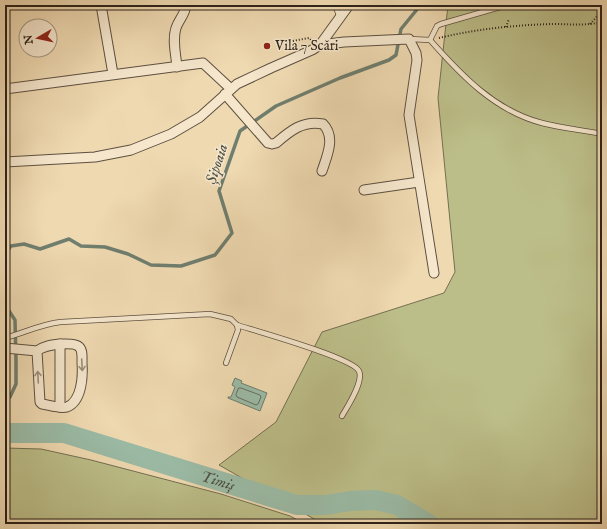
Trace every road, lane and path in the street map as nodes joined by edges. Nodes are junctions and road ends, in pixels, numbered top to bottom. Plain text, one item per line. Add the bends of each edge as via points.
1 (101, 5) edge
2 (186, 5) edge
3 (335, 5) edge
4 (349, 5) edge
5 (507, 5) edge
6 (602, 11) edge
7 (340, 18) junction
8 (509, 19) dead end
9 (602, 22) edge
10 (590, 25) junction
11 (506, 27) junction
12 (407, 39) junction
13 (430, 40) junction
14 (287, 42) dead end
15 (320, 45) junction
16 (177, 67) junction
17 (113, 74) junction
18 (5, 89) edge
19 (228, 92) junction
20 (602, 134) edge
21 (5, 162) edge
22 (322, 171) dead end
23 (419, 182) junction
24 (364, 190) dead end
25 (434, 273) dead end
26 (237, 325) junction
27 (5, 338) edge
28 (60, 344) junction
29 (5, 348) edge
30 (37, 351) junction
31 (226, 363) dead end
32 (60, 407) junction
33 (342, 416) dead end

1 - 17 street
2 - 16 street via 185,13 175,29
3 - 7 lane
4 - 7 street
5 - 13 lane via 441,24 437,26
6 - 10 path
7 - 15 street
8 - 11 path
9 - 10 path
10 - 11 path
11 - 13 path via 458,33
12 - 13 lane
12 - 15 street
12 - 23 street via 417,60 409,115
13 - 20 lane via 456,69 502,107 541,123
14 - 15 path via 309,38
15 - 19 street via 249,78
16 - 17 street
16 - 19 street via 203,63
17 - 18 street
19 - 21 street via 190,124 131,150 95,157
19 - 22 street via 234,104 268,143 276,144 294,129 306,124 323,124 330,134 330,144
23 - 24 street
23 - 25 street
26 - 27 lane via 231,319 210,314 92,320 50,323
26 - 31 lane via 238,330
26 - 33 lane via 338,358 355,367 359,371 358,386
28 - 30 street via 42,347
28 - 32 street
28 -> 32 street via 80,347 83,372 81,387 74,401 68,407
29 - 30 street
32 -> 30 street via 40,402

